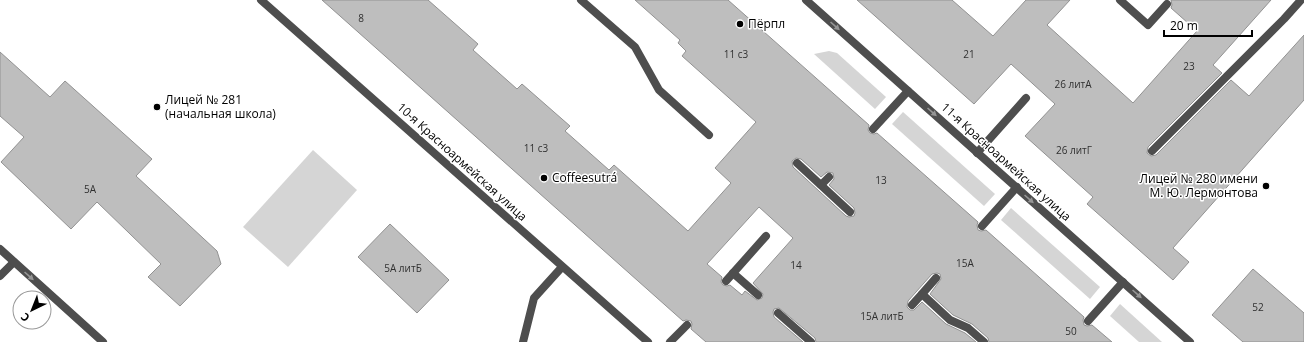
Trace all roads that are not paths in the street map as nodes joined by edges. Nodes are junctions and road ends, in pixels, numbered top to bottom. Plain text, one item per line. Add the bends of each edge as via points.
1 (261, 0) edge
2 (582, 0) edge
3 (806, 0) edge
4 (1120, 0) edge
5 (1301, 0) edge
6 (1167, 4) dead end
7 (908, 91) junction
8 (1026, 98) dead end
9 (873, 129) dead end
10 (709, 135) dead end
11 (1152, 151) dead end
12 (977, 153) junction
13 (797, 163) dead end
14 (829, 177) dead end
15 (821, 186) junction
16 (1017, 187) junction
17 (850, 212) dead end
18 (982, 226) dead end
19 (766, 236) dead end
20 (0, 250) edge
21 (14, 262) junction
22 (562, 267) junction
23 (733, 273) junction
24 (0, 276) edge
25 (936, 278) dead end
26 (726, 281) dead end
27 (1123, 282) junction
28 (922, 294) junction
29 (758, 295) dead end
30 (912, 305) dead end
31 (778, 313) dead end
32 (1088, 321) dead end
33 (686, 324) dead end
34 (103, 342) edge
35 (523, 342) edge
36 (648, 342) edge
37 (670, 342) edge
38 (811, 342) edge
39 (984, 342) edge
40 (1190, 342) edge

1 - 22 street, 10-я Красноармейская улица
2 - 10 street via 635,48 659,90
3 -> 7 street, 11-я Красноармейская улица
4 - 6 street via 1148,25
5 - 11 street
7 - 9 street
7 -> 12 street, 11-я Красноармейская улица
8 - 12 street
12 - 16 street, 11-я Красноармейская улица
13 - 15 street
14 - 15 street
15 - 17 street
16 - 18 street
16 -> 27 street, 11-я Красноармейская улица
19 - 23 street
20 - 21 street
21 - 24 street
21 -> 34 street
22 - 35 street via 534,298
22 - 36 street, 10-я Красноармейская улица
23 - 26 street
23 - 29 street
25 - 28 street
27 - 32 street
27 -> 40 street, 11-я Красноармейская улица
28 - 30 street
28 - 39 street via 950,320 968,328
31 - 38 street
33 - 37 street

